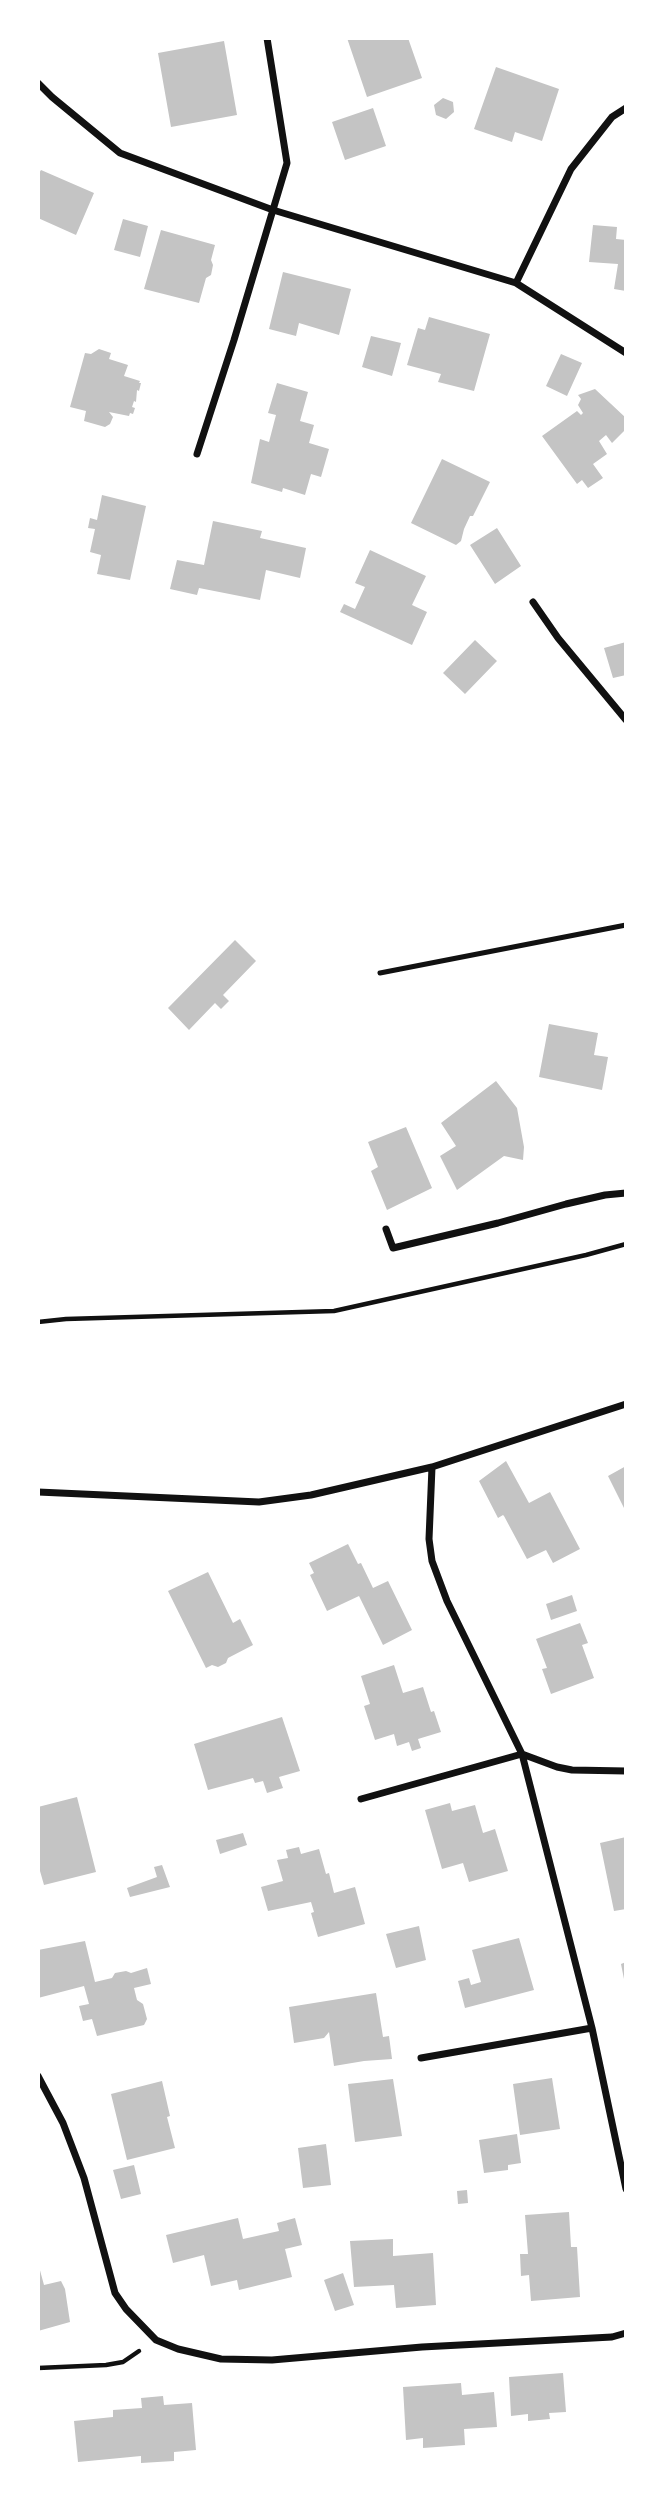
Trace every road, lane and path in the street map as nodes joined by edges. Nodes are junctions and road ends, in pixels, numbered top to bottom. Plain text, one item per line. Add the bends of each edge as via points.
1 (267, 38) edge
2 (38, 83) edge
3 (625, 108) edge
4 (273, 210) junction
5 (516, 283) junction
6 (625, 353) edge
7 (197, 454) dead end
8 (533, 601) dead end
9 (625, 720) edge
10 (625, 925) edge
11 (380, 973) dead end
12 (625, 1193) edge
13 (386, 1230) dead end
14 (625, 1244) edge
15 (38, 1322) edge
16 (625, 1404) edge
17 (432, 1467) junction
18 (38, 1492) edge
19 (522, 1754) junction
20 (625, 1771) edge
21 (361, 1800) dead end
22 (592, 2028) junction
23 (421, 2059) dead end
24 (38, 2077) edge
25 (625, 2189) edge
26 (625, 2333) edge
27 (156, 2340) junction
28 (38, 2368) edge

1 - 4 street via 287,163
2 - 4 street via 120,153
3 - 5 street via 612,117 571,169
4 - 5 street
4 - 7 street
5 - 6 street
8 - 9 street
10 - 11 lane
12 - 13 street via 393,1248
14 - 15 path via 334,1311
16 - 17 street
17 - 18 street via 260,1502
17 - 19 street via 432,1561
19 - 20 street via 572,1770
19 - 21 street
19 - 22 street
22 - 23 street
22 - 25 street
24 - 27 street via 63,2123 84,2178 115,2293
26 - 27 street via 272,2360 211,2357
27 - 28 path via 122,2362

